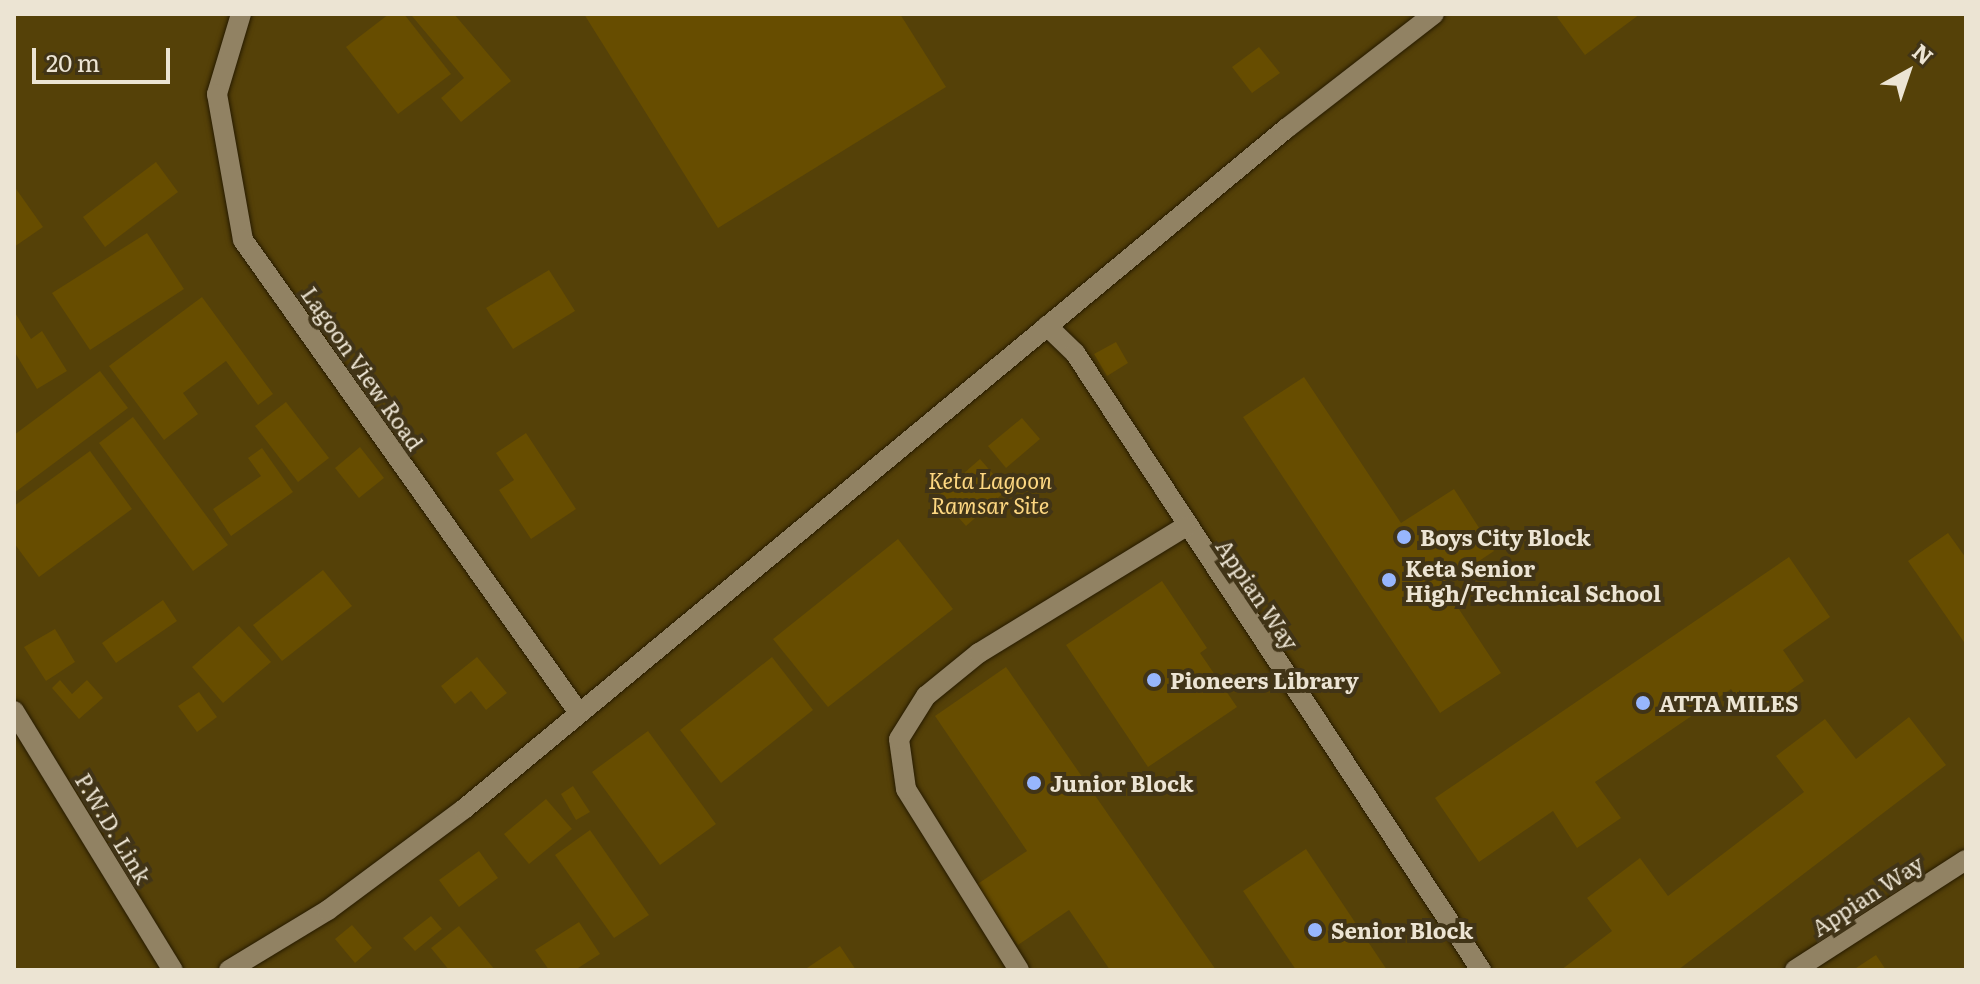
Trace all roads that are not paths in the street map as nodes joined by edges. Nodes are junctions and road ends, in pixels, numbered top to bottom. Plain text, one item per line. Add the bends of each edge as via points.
1 (241, 14) edge
2 (1434, 14) edge
3 (1047, 326) junction
4 (1185, 527) junction
5 (14, 711) edge
6 (579, 713) junction
7 (1966, 860) edge
8 (173, 970) edge
9 (229, 970) edge
10 (1019, 970) edge
11 (1481, 970) edge
12 (1795, 970) edge

1 - 6 main road, Lagoon View Road via 217,94 243,240
2 - 3 main road
3 - 4 main road, Appian Way via 1075,353
3 - 6 main road
4 - 10 main road via 979,653 926,696 899,739 906,789
4 - 11 main road, Appian Way
5 - 8 main road, P.W.D. Link
6 - 9 main road via 464,809 328,910
7 - 12 main road, Appian Way

